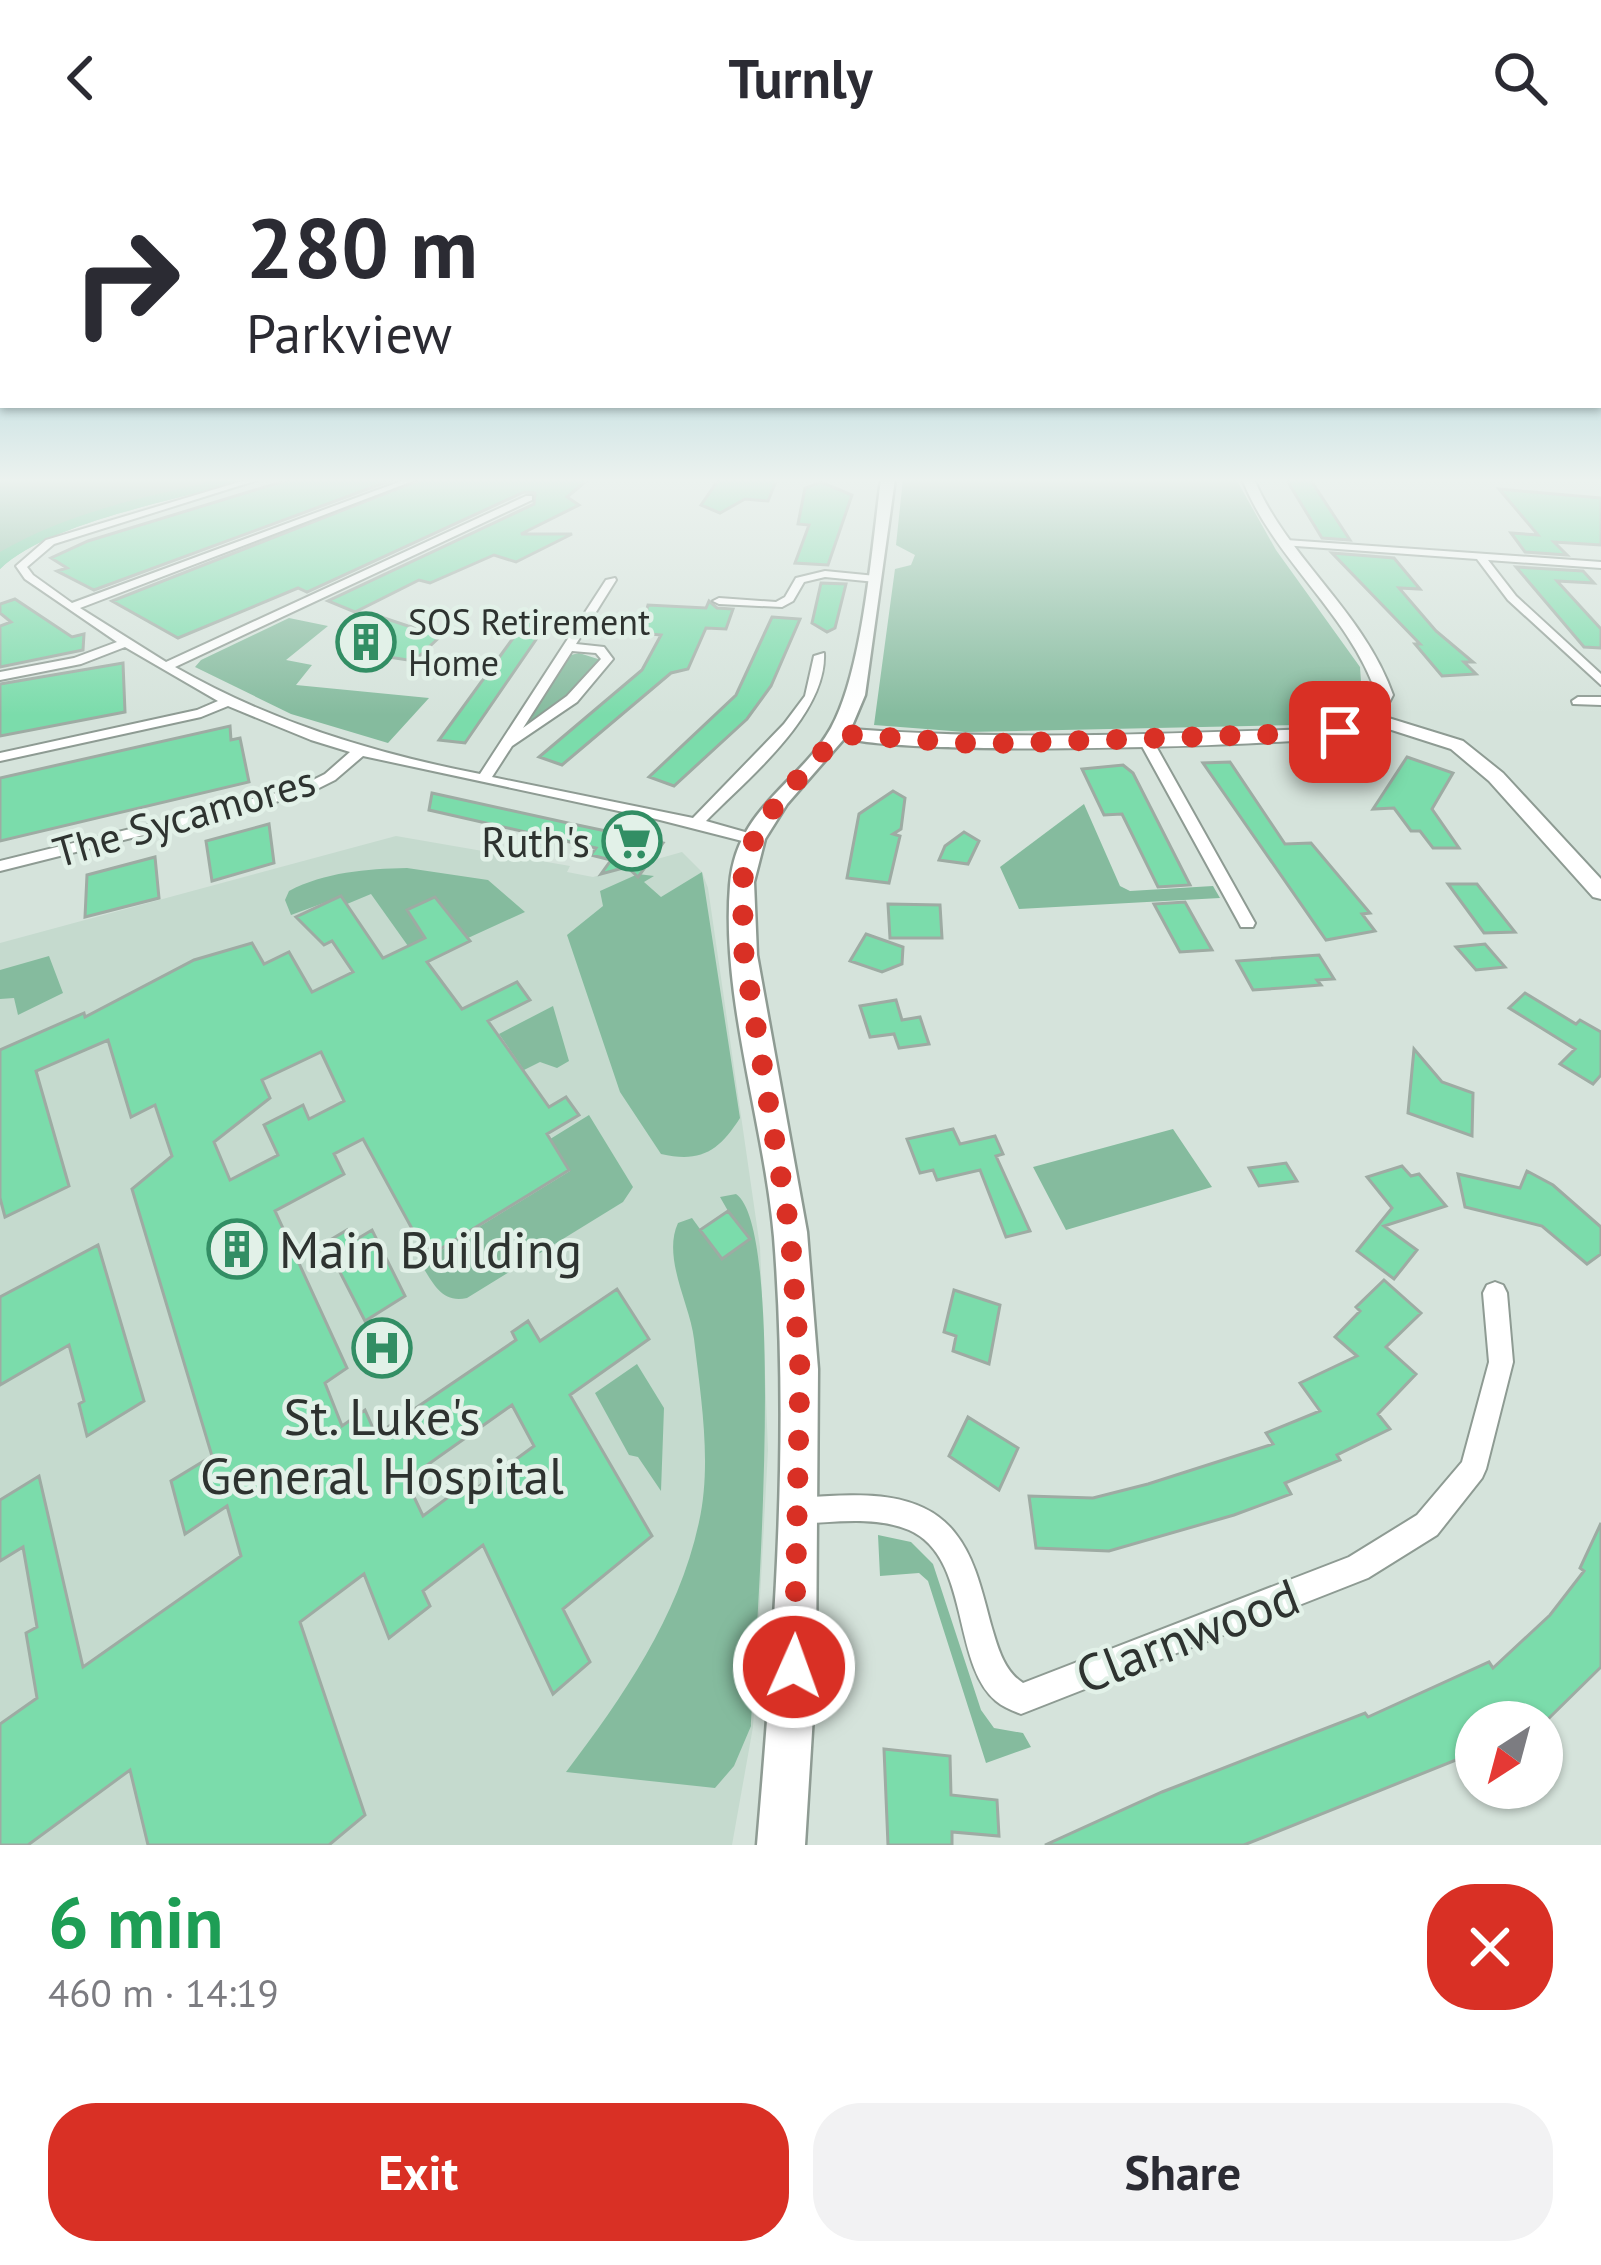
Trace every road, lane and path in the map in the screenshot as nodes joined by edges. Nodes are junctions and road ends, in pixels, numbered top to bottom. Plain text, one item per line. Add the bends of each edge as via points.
1 (29, 558) edge
2 (202, 558) edge
3 (396, 558) edge
4 (879, 558) edge
5 (1297, 558) edge
6 (1481, 558) edge
7 (1513, 558) edge
8 (1601, 565) edge
9 (877, 579) junction
10 (611, 580) dead end
11 (719, 601) dead end
12 (71, 607) junction
13 (128, 642) junction
14 (567, 647) junction
15 (820, 656) dead end
16 (1577, 658) junction
17 (1601, 659) edge
18 (168, 666) junction
19 (0, 676) edge
20 (1601, 681) edge
21 (228, 701) junction
22 (1578, 701) dead end
23 (1601, 701) edge
24 (1372, 718) junction
25 (839, 734) junction
26 (1144, 739) junction
27 (508, 744) junction
28 (360, 752) junction
29 (0, 757) edge
30 (485, 777) junction
31 (698, 821) junction
32 (754, 839) junction
33 (0, 866) edge
34 (1601, 892) edge
35 (1247, 923) dead end
36 (1495, 1293) dead end
37 (798, 1511) junction
38 (781, 1845) edge

1 - 12 street via 21,566
2 - 12 street
3 - 18 street
4 - 9 main road
5 - 24 street via 1373,662 1384,695
6 - 16 street
7 - 8 street
9 - 11 street via 817,575 794,585 784,603
9 - 25 main road via 859,680
10 - 14 street
12 - 13 street, The Sycamores
13 - 18 street, The Sycamores
13 - 19 street
14 - 27 street
14 - 27 street via 600,650 607,659 572,699
15 - 31 street via 811,696 789,727
16 - 17 street
16 - 20 street
18 - 21 street, The Sycamores
21 - 28 street, The Sycamores
21 - 29 street
22 - 23 street
24 - 26 street via 1327,733
24 - 34 street via 1457,745
25 - 26 street via 979,744
25 - 32 main road
26 - 35 street
27 - 30 street
28 - 30 street, The Sycamores
28 - 33 street, The Sycamores via 302,791
30 - 31 street, The Sycamores
31 - 32 street, The Sycamores
32 - 37 main road via 742,882 743,934 790,1232 800,1369
36 - 37 street, Clarnwood via 1502,1362 1473,1469 1426,1525 1358,1568 1021,1700 996,1681 965,1577 949,1544 928,1526 861,1507
37 - 38 main road

